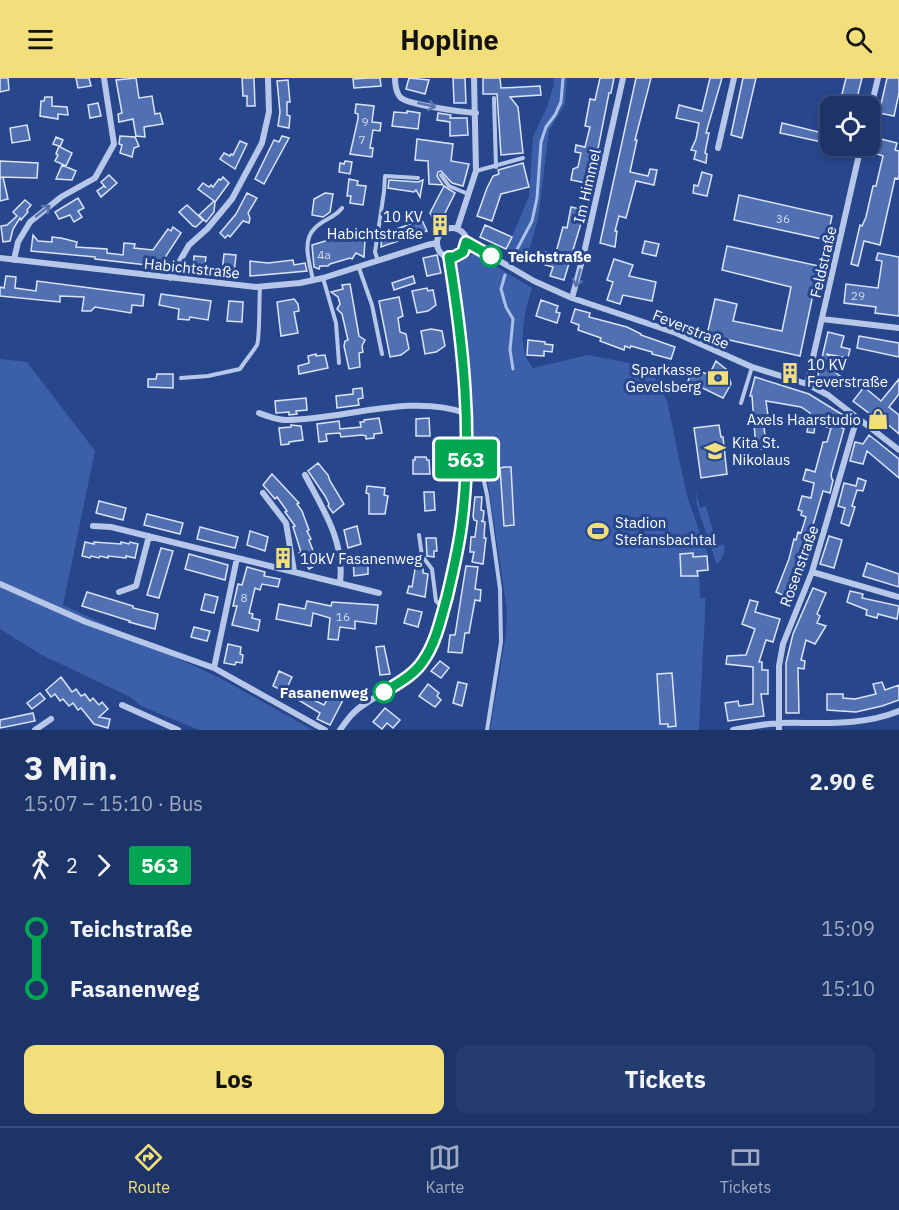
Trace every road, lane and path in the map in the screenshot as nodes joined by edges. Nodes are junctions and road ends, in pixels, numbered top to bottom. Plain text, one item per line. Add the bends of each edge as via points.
1 (104, 78) edge
2 (268, 78) edge
3 (394, 78) edge
4 (474, 78) edge
5 (623, 78) edge
6 (734, 78) edge
7 (879, 78) edge
8 (874, 96) edge
9 (494, 98) dead end
10 (476, 112) junction
11 (717, 148) dead end
12 (859, 156) edge
13 (523, 158) dead end
14 (496, 167) junction
15 (476, 171) junction
16 (441, 175) dead end
17 (418, 178) dead end
18 (469, 195) junction
19 (342, 208) dead end
20 (457, 229) junction
21 (466, 242) junction
22 (437, 243) junction
23 (449, 257) junction
24 (0, 258) edge
25 (14, 260) junction
26 (378, 262) junction
27 (359, 268) junction
28 (170, 278) junction
29 (323, 278) junction
30 (313, 280) junction
31 (260, 286) junction
32 (572, 298) junction
33 (822, 319) junction
34 (899, 328) edge
35 (382, 354) dead end
36 (339, 363) dead end
37 (752, 368) junction
38 (181, 378) dead end
39 (807, 384) junction
40 (741, 403) dead end
41 (259, 413) dead end
42 (465, 413) junction
43 (857, 418) junction
44 (466, 433) junction
45 (899, 450) edge
46 (305, 475) dead end
47 (263, 493) dead end
48 (93, 526) dead end
49 (419, 535) dead end
50 (149, 536) junction
51 (237, 558) junction
52 (294, 572) junction
53 (812, 572) junction
54 (340, 582) junction
55 (0, 584) edge
56 (119, 592) dead end
57 (379, 593) dead end
58 (899, 597) edge
59 (444, 608) junction
60 (214, 668) junction
61 (122, 705) dead end
62 (899, 711) edge
63 (51, 718) dead end
64 (779, 727) edge
65 (35, 730) edge
66 (178, 730) edge
67 (325, 730) edge
68 (340, 730) edge
69 (487, 730) edge
70 (733, 730) edge

25 -> 1 street via 18,242 30,222 61,197 95,178 114,144
2 - 28 street via 269,112 262,143 232,199 189,245
3 -> 10 street via 398,95 404,100
4 - 10 street
5 -> 32 street, Im Himmel
6 - 11 street
7 - 8 street
9 - 14 lane
10 - 15 street
12 - 33 street, Feldstraße
13 - 14 lane
14 - 15 lane
15 - 18 street
16 - 18 lane via 449,186
17 - 26 lane via 385,176 375,252
18 - 20 street
19 - 30 lane via 338,215 314,228 308,242
20 - 21 street
20 - 22 street via 442,231
21 - 23 street via 463,252
21 - 32 street, Feverstraße
22 - 23 street via 440,252
22 - 26 street, Habichtstraße
23 - 42 street via 462,344
24 - 25 street, Habichtstraße
25 - 28 street, Habichtstraße
26 - 27 street, Habichtstraße
27 - 29 street, Habichtstraße
27 - 35 lane
28 - 31 street, Habichtstraße
29 - 30 street, Habichtstraße
29 - 36 lane via 336,323
30 - 31 street, Habichtstraße
31 - 38 lane via 260,335 240,369
32 - 37 street, Feverstraße via 675,333
33 - 34 street
33 - 39 street, Feldstraße
37 - 39 street, Feverstraße
37 - 40 lane
39 - 43 street, Feverstraße
41 - 42 street via 284,421 381,408 444,407
42 - 44 street
43 - 45 street, Feverstraße
43 - 53 street, Rosenstraße
44 - 59 street via 462,521
44 - 69 lane via 482,472 500,589 501,642
46 - 54 street via 334,530 342,565
47 - 52 street via 286,524
48 - 50 street
49 - 59 lane via 422,556 432,569 436,601
50 - 51 street
50 - 56 street via 136,586
51 - 52 street
51 - 60 street
52 - 54 street
53 - 58 street
53 - 64 street, Rosenstraße via 783,644
54 - 57 street
55 - 60 street via 86,622
59 - 68 street via 424,661 402,681 360,707
60 - 67 street
61 - 66 street
62 - 64 street via 849,723
63 - 65 street
64 - 70 street

